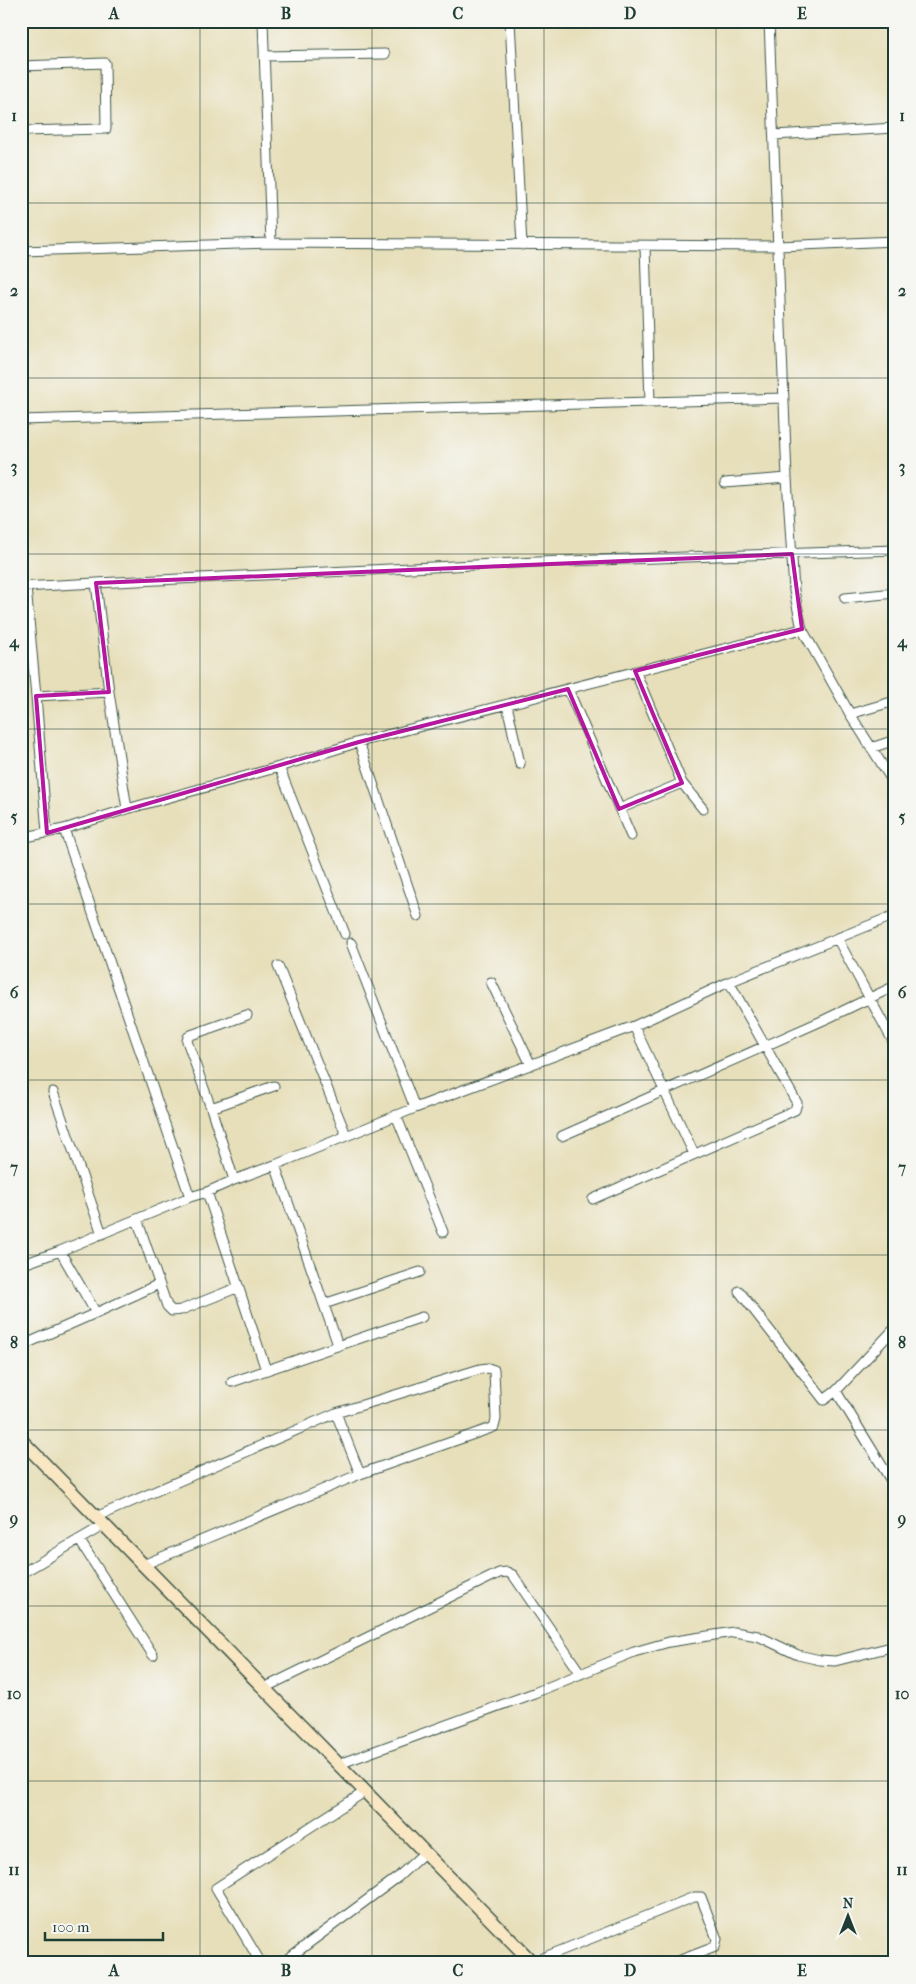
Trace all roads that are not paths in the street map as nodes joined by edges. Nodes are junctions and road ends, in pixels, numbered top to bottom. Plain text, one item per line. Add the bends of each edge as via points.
1 (262, 21) edge
2 (510, 21) edge
3 (769, 21) edge
4 (385, 54) dead end
5 (264, 56) junction
6 (21, 66) edge
7 (895, 128) edge
8 (21, 131) edge
9 (774, 135) junction
10 (895, 241) edge
11 (271, 243) junction
12 (522, 245) junction
13 (645, 246) junction
14 (778, 246) junction
15 (21, 252) edge
16 (784, 398) junction
17 (650, 402) junction
18 (21, 420) edge
19 (787, 478) junction
20 (725, 483) dead end
21 (895, 550) edge
22 (792, 554) junction
23 (96, 583) junction
24 (24, 587) edge
25 (895, 593) edge
26 (845, 598) dead end
27 (802, 629) junction
28 (635, 671) junction
29 (568, 689) junction
30 (109, 692) junction
31 (36, 696) junction
32 (895, 701) edge
33 (507, 705) junction
34 (850, 714) junction
35 (895, 740) edge
36 (359, 742) junction
37 (871, 748) junction
38 (520, 764) dead end
39 (279, 767) junction
40 (682, 783) junction
41 (895, 785) edge
42 (702, 808) dead end
43 (127, 809) junction
44 (619, 809) junction
45 (64, 829) junction
46 (46, 833) junction
47 (631, 836) dead end
48 (21, 838) edge
49 (895, 915) edge
50 (418, 916) dead end
51 (345, 934) dead end
52 (837, 938) junction
53 (351, 943) dead end
54 (278, 966) dead end
55 (491, 982) dead end
56 (729, 982) junction
57 (895, 986) edge
58 (868, 999) junction
59 (247, 1015) dead end
60 (634, 1026) junction
61 (766, 1045) junction
62 (895, 1046) edge
63 (531, 1065) junction
64 (274, 1086) dead end
65 (664, 1090) junction
66 (53, 1092) dead end
67 (212, 1108) junction
68 (415, 1108) junction
69 (396, 1115) junction
70 (346, 1135) junction
71 (562, 1136) dead end
72 (694, 1154) junction
73 (275, 1165) junction
74 (234, 1180) junction
75 (207, 1192) junction
76 (190, 1197) junction
77 (593, 1199) dead end
78 (137, 1219) junction
79 (443, 1232) dead end
80 (102, 1234) junction
81 (60, 1251) junction
82 (21, 1265) edge
83 (420, 1272) dead end
84 (159, 1284) junction
85 (239, 1287) junction
86 (739, 1291) dead end
87 (324, 1304) junction
88 (96, 1313) junction
89 (422, 1317) dead end
90 (895, 1328) edge
91 (338, 1345) junction
92 (21, 1346) edge
93 (266, 1370) junction
94 (232, 1382) dead end
95 (836, 1391) junction
96 (336, 1413) junction
97 (21, 1440) edge
98 (360, 1474) junction
99 (895, 1486) edge
100 (100, 1521) junction
101 (80, 1541) junction
102 (143, 1564) junction
103 (22, 1573) edge
104 (21, 1617) edge
105 (895, 1646) edge
106 (152, 1655) dead end
107 (581, 1674) junction
108 (264, 1688) junction
109 (340, 1764) junction
110 (366, 1791) junction
111 (424, 1853) junction
112 (531, 1962) edge
113 (261, 1963) edge
114 (282, 1963) edge
115 (673, 1963) edge

1 - 5 street
2 - 12 street
3 - 9 street
4 - 5 street
5 - 11 street
6 - 8 street via 105,63 106,120 106,129
7 - 9 street
9 - 14 street
10 - 14 street
11 - 12 street
11 - 15 street
12 - 13 street
13 - 14 street
13 - 17 street
14 - 16 street
16 - 17 street
16 - 19 street
17 - 18 street
19 - 20 street
19 - 22 street
21 - 22 street
22 - 23 street via 537,562
22 - 27 street via 794,591
23 - 24 street
23 - 30 street
24 - 31 street
25 - 26 street
27 - 28 street
27 - 34 street
28 - 29 street
28 - 40 street
29 - 33 street
29 - 44 street
30 - 31 street
30 - 43 street
31 - 46 street
32 - 34 street
33 - 36 street
33 - 38 street
34 - 37 street
35 - 37 street
36 - 39 street
36 - 50 street
37 - 41 street
39 - 43 street
39 - 51 street
40 - 42 street
40 - 44 street
43 - 45 street
44 - 47 street
45 - 46 street
45 - 76 street
46 - 48 street
49 - 52 street
52 - 56 street
52 - 58 street
53 - 68 street
54 - 70 street
55 - 63 street
56 - 60 street
56 - 61 street
57 - 58 street
58 - 61 street
58 - 62 street
59 - 67 street via 188,1037
60 - 63 street
60 - 65 street
61 - 65 street
61 - 72 street via 797,1103 795,1110
63 - 68 street
64 - 67 street
65 - 71 street
65 - 72 street
66 - 80 street
67 - 74 street
68 - 69 street
69 - 70 street
69 - 79 street
70 - 73 street
72 - 77 street
73 - 74 street
73 - 87 street
74 - 75 street
75 - 76 street
75 - 85 street
76 - 78 street
78 - 80 street
78 - 84 street
80 - 81 street
81 - 82 street
81 - 88 street
83 - 87 street
84 - 85 street via 172,1311
84 - 88 street
85 - 93 street
86 - 95 street via 822,1399 826,1400
87 - 91 street
88 - 92 street
89 - 91 street
90 - 95 street
91 - 93 street
93 - 94 street
95 - 99 street
96 - 98 street
96 - 98 street via 480,1369 494,1370 494,1427
96 - 100 street
97 - 100 main road
98 - 102 street
100 - 101 street
100 - 102 main road
101 - 103 street
101 - 106 street
102 - 108 main road
103 - 104 street
105 - 107 street via 835,1661 820,1660 798,1655 758,1636 734,1632 669,1642
107 - 108 street via 513,1575 507,1572 499,1573
107 - 109 street
108 - 109 main road
109 - 110 main road
110 - 111 main road
110 - 113 street via 216,1888
111 - 112 main road
111 - 114 street via 398,1877
112 - 115 street via 701,1897 717,1939 715,1947

